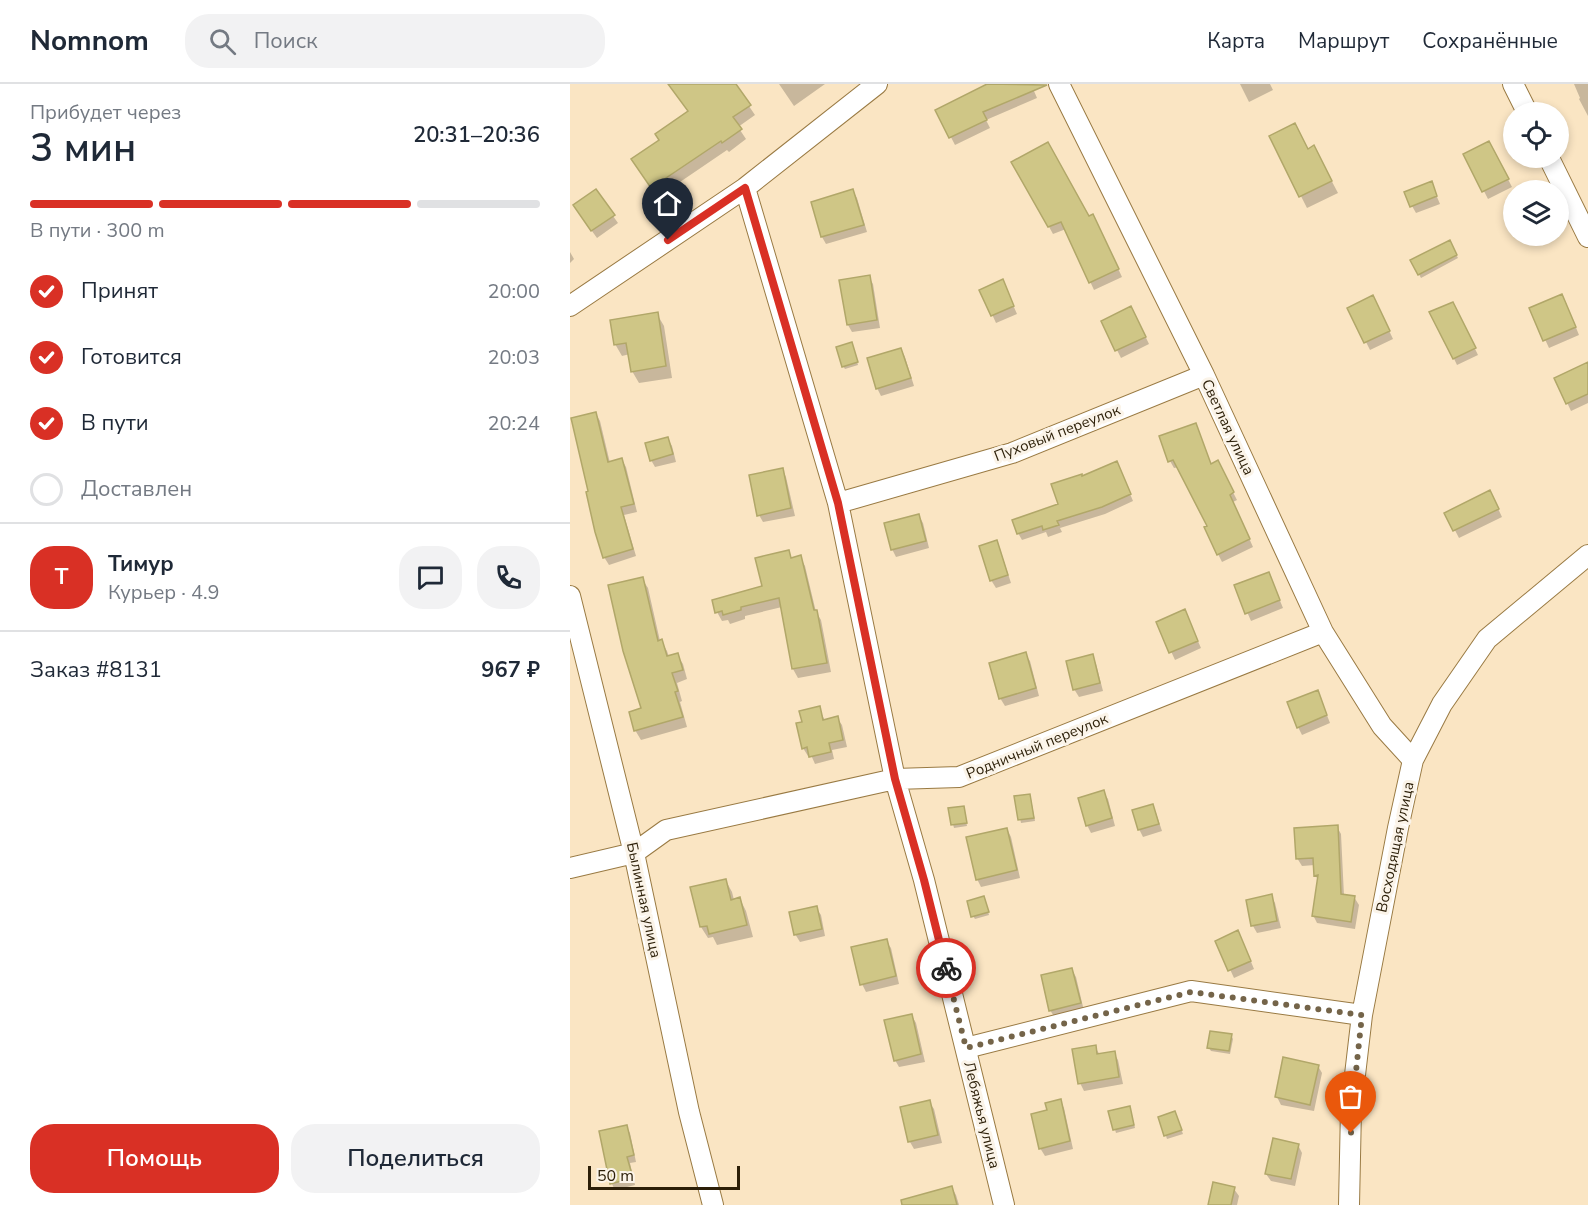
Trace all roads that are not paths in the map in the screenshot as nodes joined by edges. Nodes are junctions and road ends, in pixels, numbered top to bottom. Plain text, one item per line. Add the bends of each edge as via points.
1 (877, 84) edge
2 (1059, 84) edge
3 (1513, 84) edge
4 (1522, 102) edge
5 (1554, 168) edge
6 (745, 188) junction
7 (1588, 237) edge
8 (570, 306) edge
9 (1204, 375) junction
10 (838, 503) junction
11 (1588, 555) edge
12 (570, 596) edge
13 (1323, 632) junction
14 (1413, 760) junction
15 (895, 779) junction
16 (634, 854) junction
17 (570, 868) edge
18 (1362, 1015) junction
19 (966, 1048) junction
20 (713, 1205) edge
21 (1004, 1205) edge
22 (1349, 1205) edge

1 - 6 street
2 - 9 street, Светлая улица
3 - 4 street
5 - 7 street
6 - 8 street
6 - 10 street, Лебяжья улица
9 - 10 street, Пуховый переулок via 1012,453
9 - 13 street, Светлая улица
10 - 15 street, Лебяжья улица
11 - 14 street, Восходящая улица via 1486,639 1442,704
12 - 16 street, Былинная улица
13 - 14 street, Светлая улица via 1382,726
13 - 15 street, Родничный переулок via 959,777
14 - 18 street, Восходящая улица
15 - 16 street, Родничный переулок via 666,830
15 - 19 street, Лебяжья улица
16 - 17 street, Родничный переулок
16 - 20 street, Былинная улица
18 - 19 street via 1191,992
18 - 22 street, Восходящая улица via 1352,1109
19 - 21 street, Лебяжья улица

